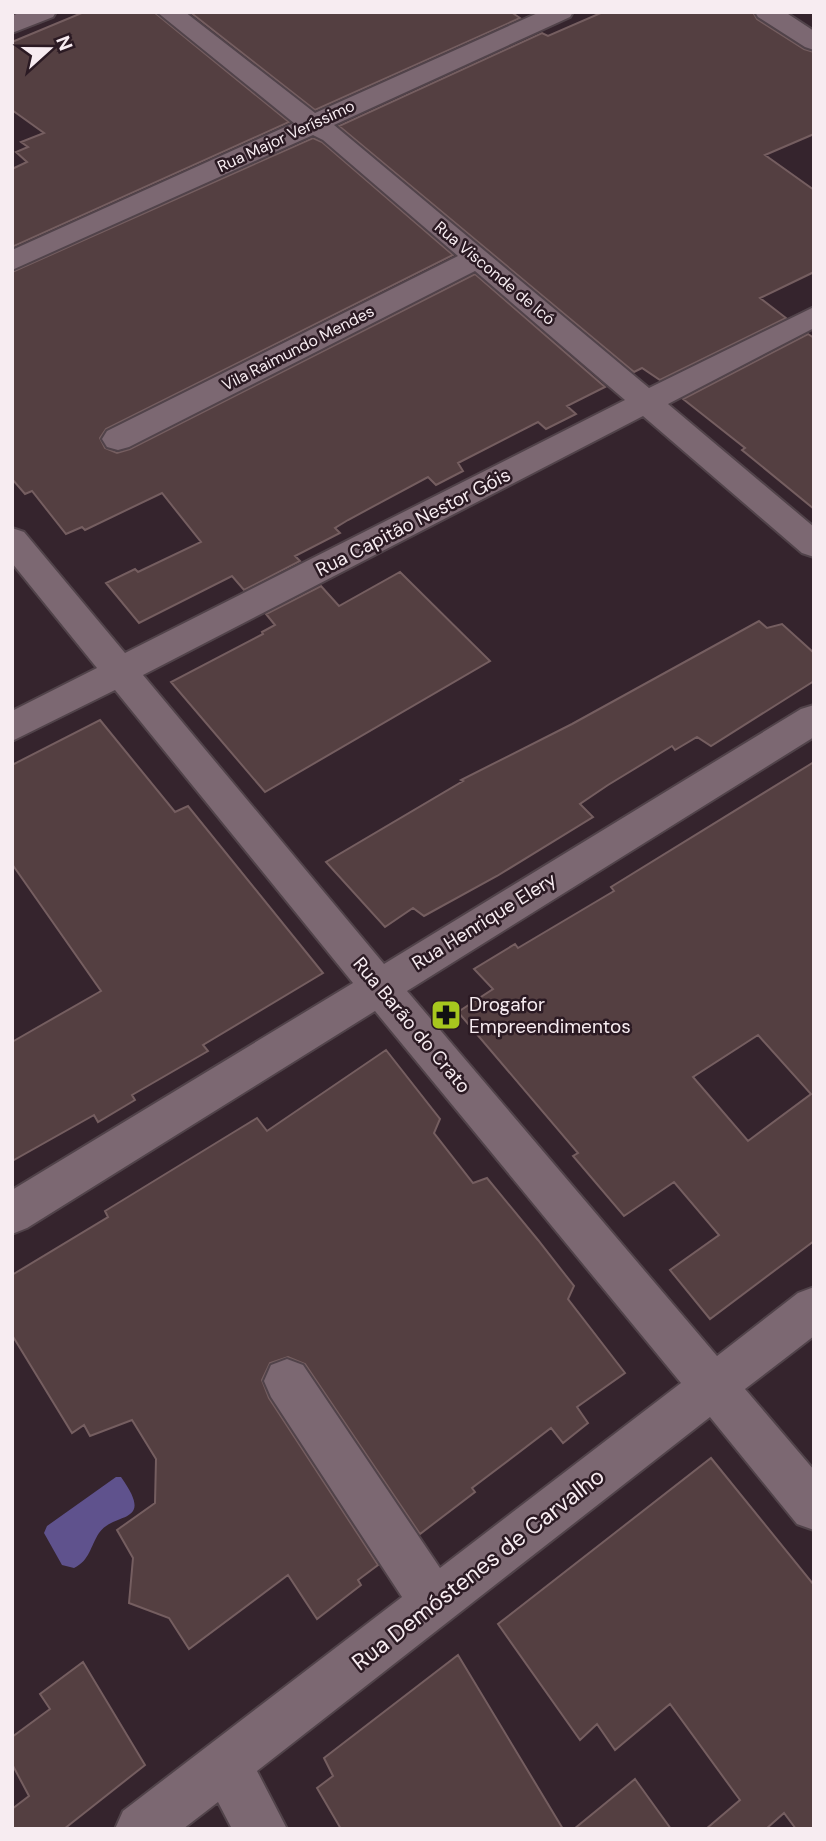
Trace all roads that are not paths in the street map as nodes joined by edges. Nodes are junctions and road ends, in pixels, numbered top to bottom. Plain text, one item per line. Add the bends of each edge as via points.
1 (44, 12) edge
2 (561, 12) edge
3 (767, 12) edge
4 (184, 15) edge
5 (12, 25) edge
6 (814, 43) edge
7 (312, 124) junction
8 (477, 258) junction
9 (12, 261) edge
10 (814, 316) edge
11 (646, 403) junction
12 (118, 439) dead end
13 (12, 540) edge
14 (814, 545) edge
15 (121, 671) junction
16 (814, 719) edge
17 (12, 727) edge
18 (379, 986) junction
19 (12, 1214) edge
20 (814, 1308) edge
21 (287, 1381) dead end
22 (713, 1386) junction
23 (814, 1507) edge
24 (434, 1602) junction
25 (225, 1764) junction
26 (141, 1829) edge
27 (261, 1829) edge

1 - 5 street
2 - 7 street, Rua Major Veríssimo
3 - 6 street
4 - 7 street, Rua Visconde de Icó
7 - 8 street, Rua Visconde de Icó via 332,134
7 - 9 street, Rua Major Veríssimo
8 - 11 street, Rua Visconde de Icó
8 - 12 street, Vila Raimundo Mendes
10 - 11 street, Rua Capitão Nestor Góis
11 - 14 street, Rua Visconde de Icó
11 - 15 street, Rua Capitão Nestor Góis
13 - 15 street, Rua Barão do Crato
15 - 17 street, Rua Capitão Nestor Góis
15 - 18 street, Rua Barão do Crato
16 - 18 street, Rua Henrique Elery
18 - 19 street, Rua Henrique Elery
18 - 22 street, Rua Barão do Crato
20 - 22 street, Rua Demóstenes de Carvalho
21 - 24 street
22 - 23 street, Rua Barão do Crato
22 - 24 street, Rua Demóstenes de Carvalho
24 - 25 street, Rua Demóstenes de Carvalho
25 - 26 street, Rua Demóstenes de Carvalho
25 - 27 street

